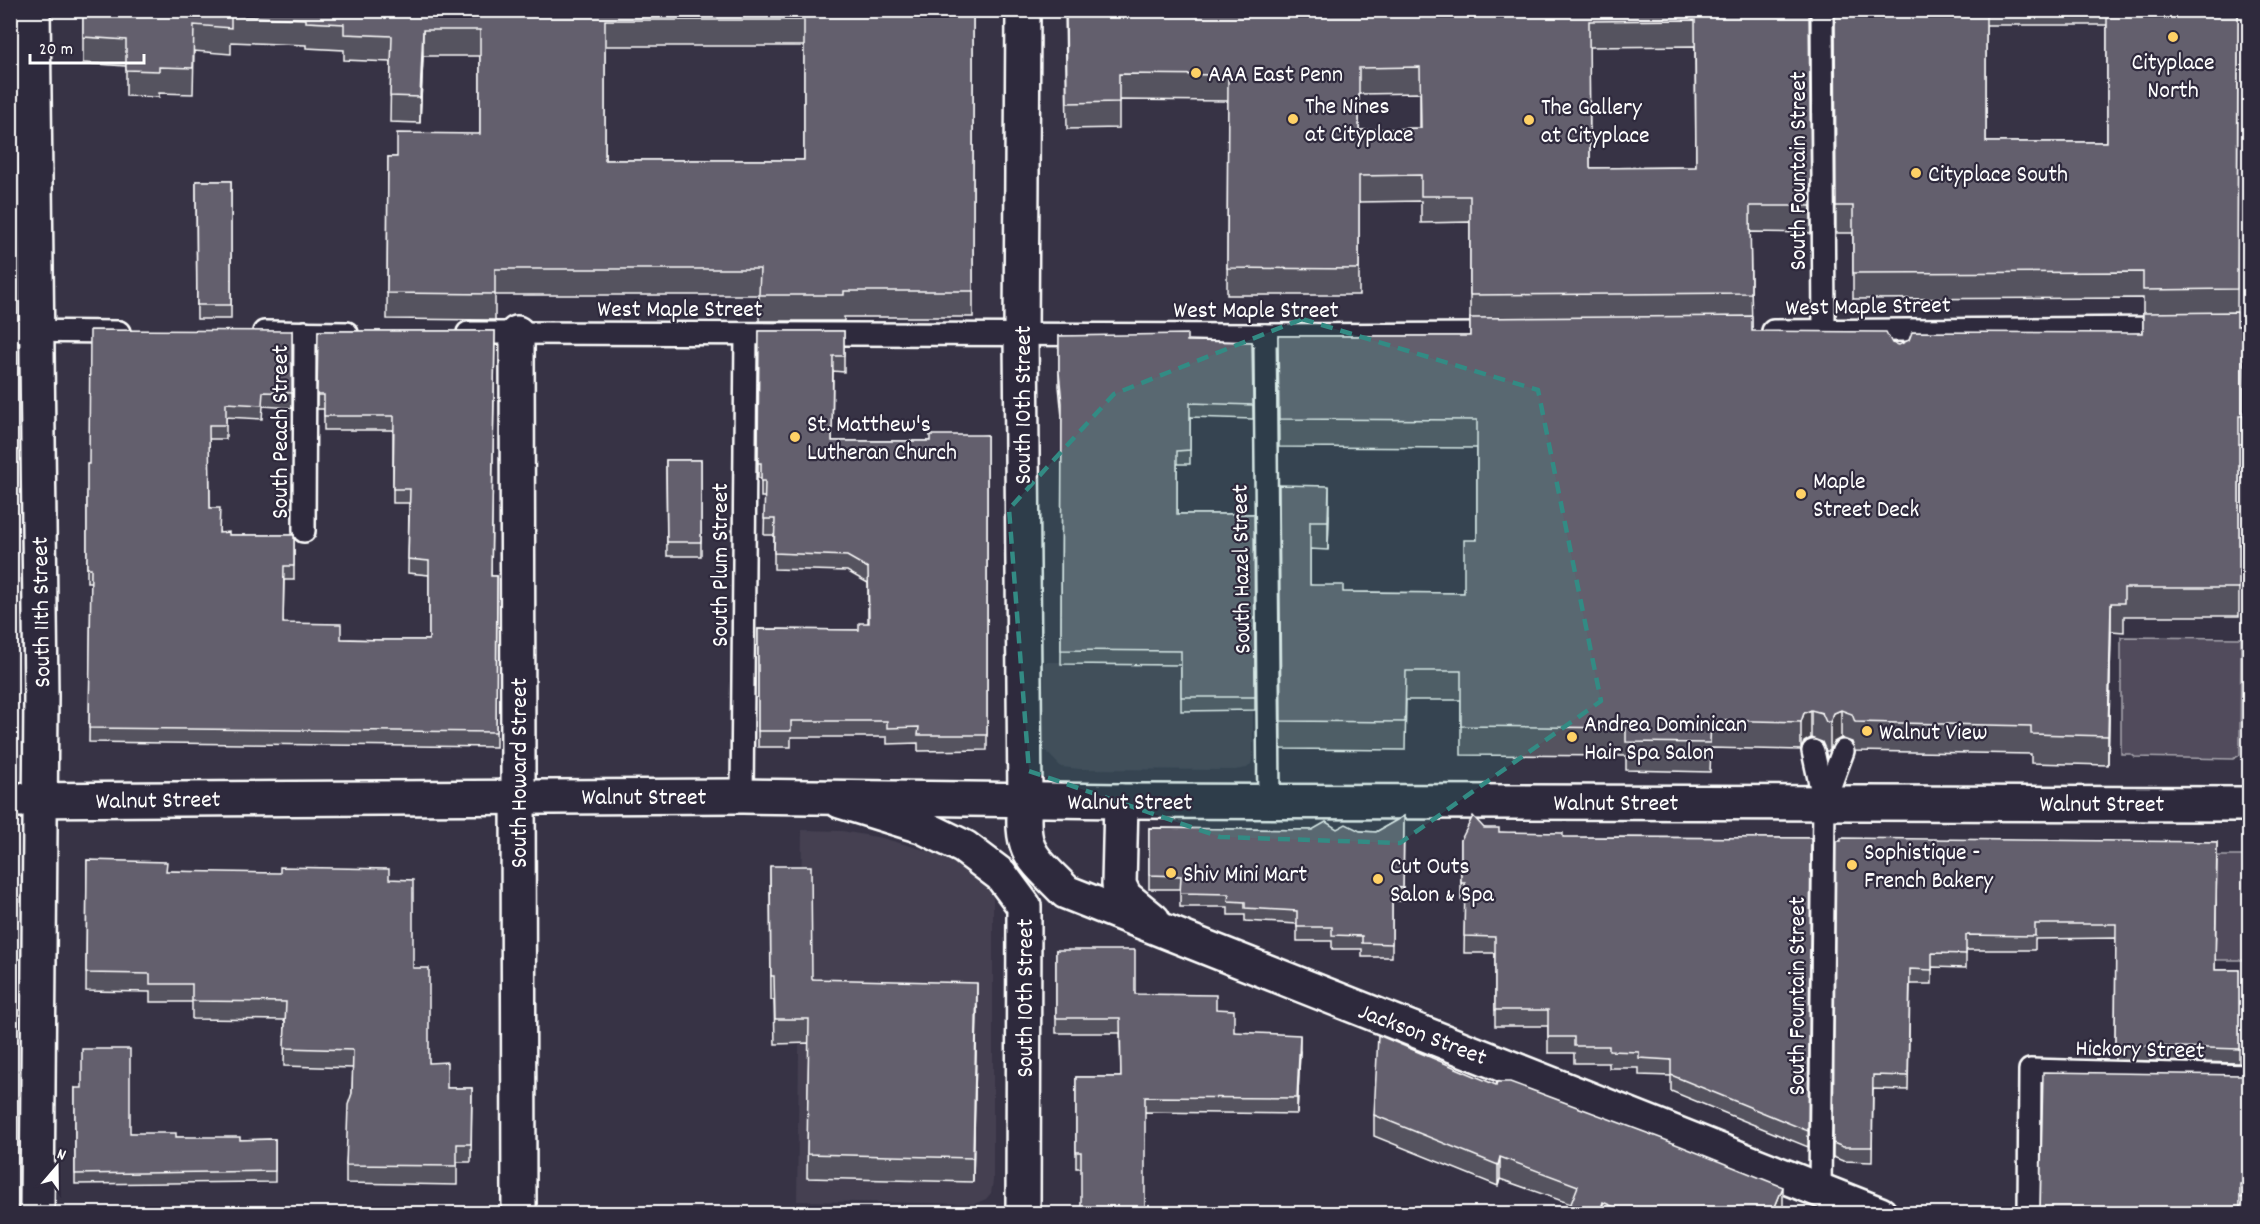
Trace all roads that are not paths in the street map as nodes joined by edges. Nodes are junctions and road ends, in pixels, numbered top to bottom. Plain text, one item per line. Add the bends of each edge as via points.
1 (33, 10) edge
2 (1023, 10) edge
3 (1822, 10) edge
4 (2193, 328) edge
5 (1899, 330) junction
6 (24, 331) edge
7 (1824, 331) junction
8 (144, 332) edge
9 (240, 332) edge
10 (305, 332) junction
11 (1753, 332) edge
12 (363, 333) edge
13 (450, 333) edge
14 (517, 333) junction
15 (1515, 333) edge
16 (746, 334) junction
17 (1021, 335) junction
18 (1265, 335) junction
19 (1899, 353) edge
20 (304, 531) dead end
21 (1813, 751) edge
22 (1843, 751) edge
23 (519, 796) junction
24 (742, 796) junction
25 (826, 797) junction
26 (24, 800) edge
27 (1025, 800) junction
28 (1121, 801) junction
29 (1269, 801) junction
30 (1824, 802) junction
31 (2250, 804) edge
32 (1066, 892) junction
33 (1024, 906) junction
34 (1174, 935) junction
35 (2250, 1076) edge
36 (1831, 1200) edge
37 (37, 1214) edge
38 (519, 1214) edge
39 (1023, 1214) edge
40 (1880, 1214) edge
41 (2029, 1214) edge

1 - 6 street, South 11th Street
2 - 17 street, South 10th Street
3 - 7 lane, South Fountain Street
4 - 5 lane, West Maple Street
5 - 7 lane, West Maple Street
5 - 19 lane
6 - 8 lane
6 - 26 street, South 11th Street via 41,684
7 - 11 lane, West Maple Street
9 - 10 lane
10 - 12 lane
10 - 20 lane, South Peach Street
13 - 14 lane, West Maple Street
14 - 16 lane, West Maple Street
14 - 23 street, South Howard Street
15 - 18 lane, West Maple Street
16 - 17 lane, West Maple Street
16 - 24 lane, South Plum Street
17 - 18 lane, West Maple Street
17 - 27 street, South 10th Street
18 - 29 lane, South Hazel Street
21 - 30 lane
22 - 30 lane
23 - 24 street, Walnut Street
23 - 26 street, Walnut Street
23 - 38 street, South Howard Street
24 - 25 street, Walnut Street
25 - 27 street, Walnut Street
25 - 33 street, South 10th Street via 921,826 964,847 1001,875
26 - 37 street, South 11th Street
27 - 28 street, Walnut Street
27 - 32 street, Jackson Street via 1024,837 1032,858
28 - 29 street, Walnut Street
28 - 34 street via 1119,885 1125,897
29 - 30 street, Walnut Street
30 - 31 street, Walnut Street
30 - 36 lane, South Fountain Street
32 - 33 street via 1046,892
32 - 34 street, Jackson Street
33 - 39 street, South 10th Street
34 - 36 street, Jackson Street
35 - 41 lane, Hickory Street via 2030,1070
36 - 40 street, Jackson Street

